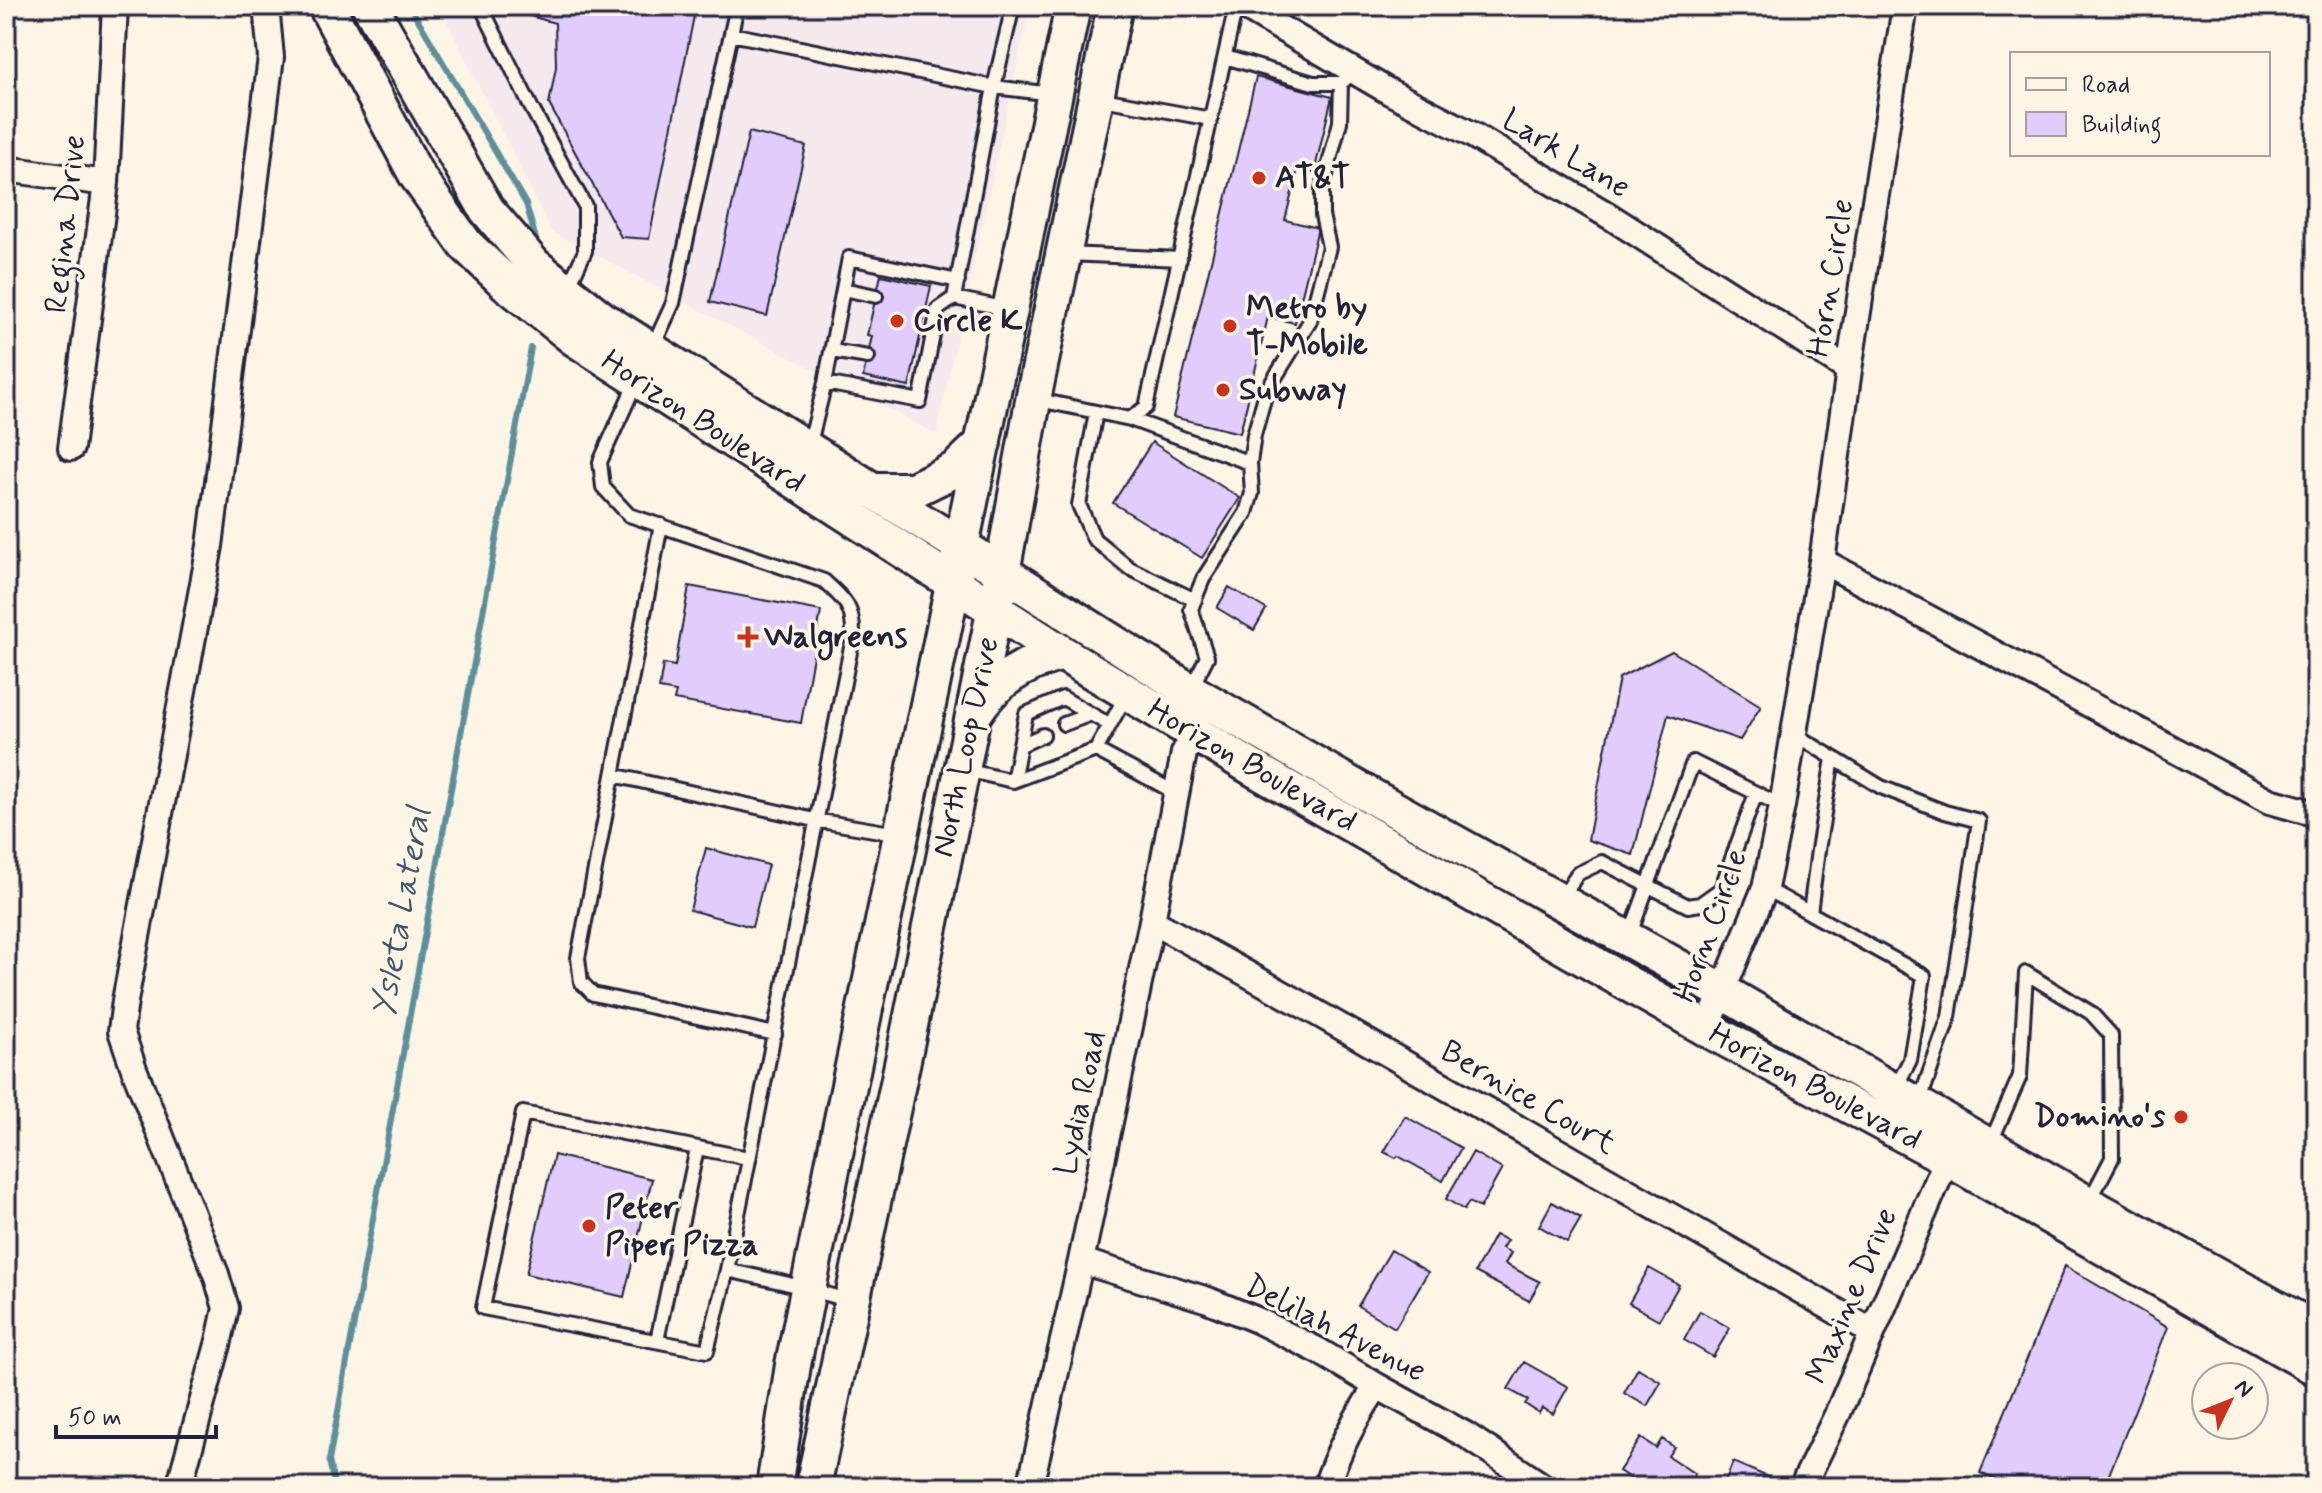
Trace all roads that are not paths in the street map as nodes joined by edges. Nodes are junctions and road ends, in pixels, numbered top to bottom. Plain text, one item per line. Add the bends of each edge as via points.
1 (115, 6) edge
2 (266, 6) edge
3 (326, 6) edge
4 (370, 6) edge
5 (481, 6) edge
6 (737, 6) edge
7 (1013, 6) edge
8 (1073, 6) edge
9 (1115, 6) edge
10 (1236, 6) edge
11 (1243, 6) edge
12 (1905, 6) edge
13 (731, 34) junction
14 (1225, 57) junction
15 (1348, 78) junction
16 (994, 87) junction
17 (1055, 95) junction
18 (1097, 98) junction
19 (1211, 119) junction
20 (6, 169) edge
21 (106, 183) junction
22 (1064, 254) junction
23 (1180, 259) junction
24 (958, 281) junction
25 (843, 289) junction
26 (567, 291) junction
27 (876, 296) dead end
28 (954, 298) junction
29 (1011, 310) junction
30 (832, 351) junction
31 (868, 357) dead end
32 (644, 366) junction
33 (1849, 370) junction
34 (825, 383) junction
35 (1033, 399) junction
36 (1096, 412) junction
37 (1130, 419) junction
38 (983, 443) junction
39 (71, 448) dead end
40 (808, 450) junction
41 (1250, 463) junction
42 (871, 490) junction
43 (661, 525) junction
44 (962, 548) junction
45 (1822, 561) junction
46 (1002, 573) junction
47 (953, 582) junction
48 (1195, 600) junction
49 (995, 609) junction
50 (1062, 653) junction
51 (1190, 691) junction
52 (1128, 693) junction
53 (1091, 714) junction
54 (972, 718) junction
55 (1064, 724) dead end
56 (1110, 725) junction
57 (1194, 732) junction
58 (1794, 734) junction
59 (1043, 735) dead end
60 (1021, 745) junction
61 (1096, 750) junction
62 (1833, 758) junction
63 (961, 770) junction
64 (613, 775) junction
65 (1013, 781) junction
66 (1176, 793) junction
67 (1756, 793) junction
68 (1782, 806) junction
69 (2316, 814) edge
70 (815, 820) junction
71 (900, 834) junction
72 (1647, 885) junction
73 (1765, 888) junction
74 (1560, 902) junction
75 (1810, 913) junction
76 (1152, 921) junction
77 (1543, 934) junction
78 (1628, 939) junction
79 (1723, 992) junction
80 (1707, 1029) junction
81 (775, 1034) junction
82 (1906, 1099) junction
83 (1954, 1144) junction
84 (1989, 1147) junction
85 (697, 1148) junction
86 (748, 1158) junction
87 (2088, 1203) junction
88 (1081, 1261) junction
89 (727, 1270) junction
90 (808, 1289) junction
91 (851, 1301) junction
92 (2316, 1330) edge
93 (1871, 1331) junction
94 (657, 1341) junction
95 (2316, 1368) edge
96 (1377, 1386) junction
97 (179, 1487) edge
98 (774, 1487) edge
99 (813, 1487) edge
100 (1030, 1487) edge
101 (1326, 1487) edge
102 (1544, 1487) edge
103 (1802, 1487) edge

1 - 21 street, Regina Drive
2 - 97 street via 271,57 210,546 121,1031 226,1308
3 - 32 main road, Horizon Boulevard via 417,176 466,245 574,338
4 - 26 main road, Horizon Boulevard via 487,210 534,265
5 - 26 lane via 585,206 585,251
6 - 13 lane
7 - 16 lane
8 - 17 main road, North Loop Drive
9 - 18 main road, North Loop Drive
10 - 14 lane
11 - 15 street, Lark Lane
12 - 33 street, Horn Circle
13 - 16 lane
13 - 32 lane via 673,303
14 - 15 lane via 1313,83
14 - 19 lane
15 - 33 street, Lark Lane via 1471,134
15 - 41 lane via 1322,190 1329,247 1310,321 1266,392
16 - 17 lane
16 - 24 lane
17 - 29 main road, North Loop Drive
18 - 19 lane
18 - 22 main road, North Loop Drive
19 - 23 lane
20 - 21 street
21 - 39 street, Regina Drive
22 - 23 lane
22 - 35 main road, North Loop Drive
23 - 37 lane via 1146,407
24 - 25 lane via 849,258
24 - 28 lane
25 - 27 lane
25 - 30 lane
26 - 32 main road, Horizon Boulevard via 602,319
28 - 29 lane
28 - 34 lane via 932,308 920,366 920,401
29 - 38 main road, North Loop Drive
30 - 31 lane
30 - 34 lane
32 - 40 main road, Horizon Boulevard
32 - 43 lane via 600,462 603,487 629,515
32 - 47 main road, Horizon Boulevard
33 - 45 street, Horn Circle
34 - 40 lane
35 - 36 lane
35 - 46 main road, North Loop Drive
36 - 37 lane
36 - 48 lane via 1079,505 1094,539 1129,568
37 - 41 lane
38 - 42 main road via 956,469 913,490
38 - 44 main road, North Loop Drive
40 - 42 main road, Horizon Boulevard
41 - 48 lane via 1252,493 1246,513
42 - 44 main road, Horizon Boulevard
43 - 64 lane
43 - 70 lane via 824,581 847,602 853,637
44 - 46 main road, Horizon Boulevard
44 - 47 main road, North Loop Drive
45 - 58 street, Horn Circle
45 - 69 street via 2270,801
46 - 49 main road, North Loop Drive
46 - 51 main road, Horizon Boulevard
47 - 49 main road, Horizon Boulevard
47 - 71 main road, North Loop Drive
48 - 51 lane via 1191,609 1207,657
49 - 50 main road, Horizon Boulevard
49 - 54 main road, North Loop Drive
50 - 52 main road, Horizon Boulevard
50 - 54 main road via 1018,669 996,686
51 - 74 main road, Horizon Boulevard
52 - 56 lane
52 - 57 main road, Horizon Boulevard
53 - 55 lane
53 - 56 lane
53 - 60 lane via 1063,698 1026,714
54 - 63 main road, North Loop Drive
56 - 61 lane
57 - 66 street, Lydia Road
57 - 77 main road, Horizon Boulevard
58 - 62 lane
58 - 68 street, Horn Circle
59 - 60 lane
60 - 65 lane
61 - 65 lane
61 - 66 lane
62 - 75 lane
62 - 82 lane via 1881,787 1979,821 1949,1017
63 - 65 lane
63 - 91 main road, North Loop Drive
64 - 70 lane
64 - 81 lane via 578,958 581,982 593,994
66 - 76 street, Lydia Road
67 - 68 lane
67 - 72 lane via 1721,889 1688,906
67 - 72 lane via 1693,762
68 - 73 street, Horn Circle
70 - 71 lane
70 - 81 lane
71 - 90 main road, North Loop Drive
72 - 74 lane via 1602,862 1577,874
72 - 78 lane
73 - 75 lane
73 - 79 street, Horn Circle
74 - 78 main road, Horizon Boulevard
75 - 82 lane via 1924,976
76 - 88 street, Lydia Road
76 - 93 street, Bernice Court
77 - 78 main road via 1610,947
77 - 80 main road, Horizon Boulevard
78 - 79 main road, Horizon Boulevard
79 - 80 street, Horn Circle
79 - 82 main road, Horizon Boulevard
80 - 83 main road, Horizon Boulevard
81 - 86 lane
82 - 83 main road, Horizon Boulevard
83 - 84 main road, Horizon Boulevard
83 - 93 street, Maxine Drive
83 - 95 main road, Horizon Boulevard
84 - 87 main road, Horizon Boulevard
84 - 87 lane via 2020,1076 2026,973 2091,1013 2111,1035 2112,1158
85 - 86 lane
85 - 94 lane
85 - 94 lane via 523,1113 483,1308
86 - 89 lane
87 - 92 main road, Horizon Boulevard
88 - 96 street, Delilah Avenue via 1257,1320
88 - 100 street, Lydia Road
89 - 90 lane
89 - 94 lane via 707,1351
90 - 91 lane
90 - 98 main road, North Loop Drive
91 - 99 main road, North Loop Drive
93 - 103 street, Maxine Drive
96 - 101 street via 1354,1421
96 - 102 street, Delilah Avenue via 1466,1435

